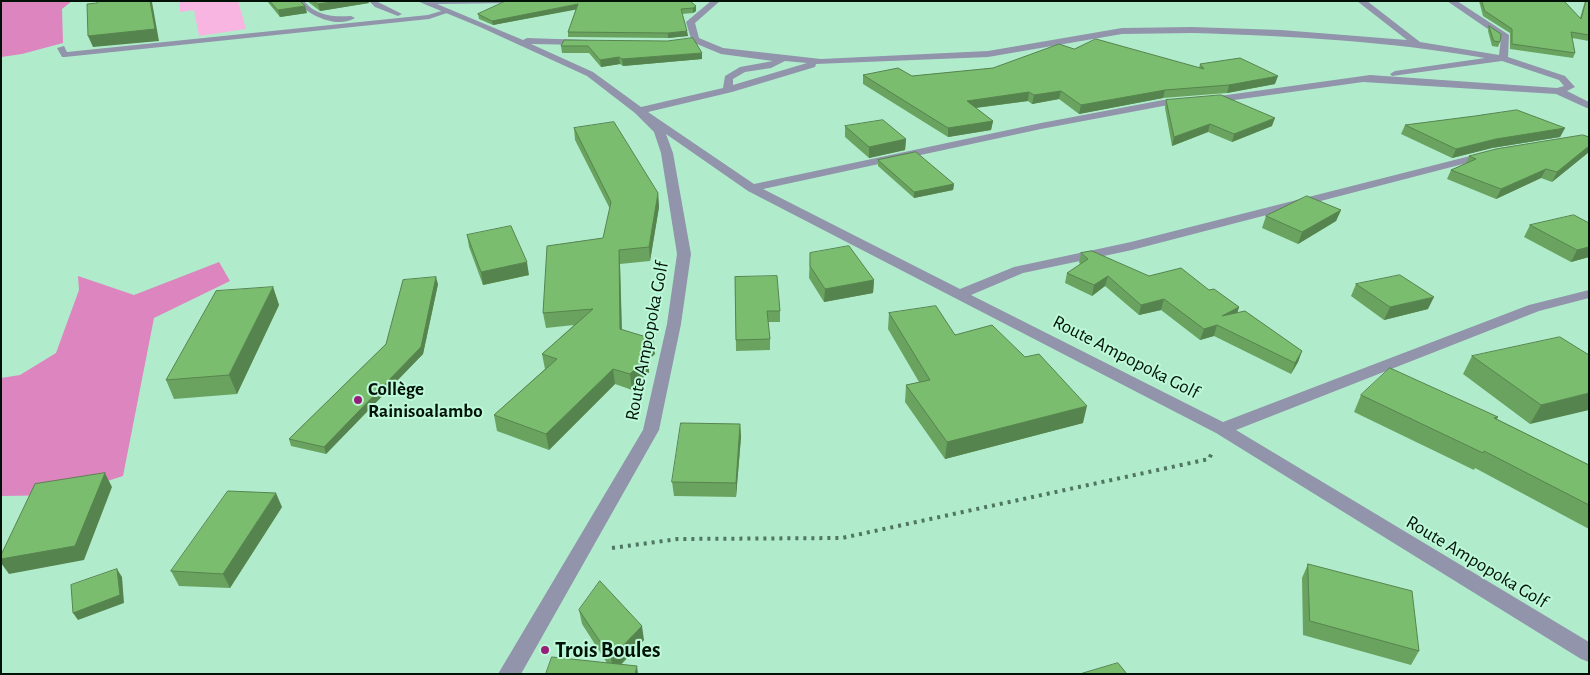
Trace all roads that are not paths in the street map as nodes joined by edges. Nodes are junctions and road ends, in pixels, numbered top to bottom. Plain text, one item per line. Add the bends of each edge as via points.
1 (300, 1) edge
2 (372, 1) edge
3 (514, 1) edge
4 (716, 1) edge
5 (1362, 1) edge
6 (1451, 1) edge
7 (422, 2) edge
8 (448, 12) junction
9 (398, 14) junction
10 (520, 41) junction
11 (589, 42) edge
12 (1419, 44) junction
13 (61, 48) dead end
14 (772, 57) junction
15 (1503, 58) junction
16 (821, 62) junction
17 (1362, 79) junction
18 (728, 90) junction
19 (1558, 90) junction
20 (1589, 106) edge
21 (639, 111) junction
22 (1502, 152) edge
23 (752, 188) junction
24 (960, 294) junction
25 (1589, 294) edge
26 (1222, 429) junction
27 (1589, 653) edge
28 (509, 674) edge

1 - 9 lane via 317,16 340,19
2 - 9 lane
3 - 7 street
4 - 14 street via 690,22 691,41 721,51
5 - 12 street
6 - 15 street via 1506,36
7 - 8 street
8 - 9 lane
8 - 10 street
8 - 13 lane via 429,17 66,55
10 - 11 street
10 - 21 street via 590,74
12 - 15 street
12 - 16 street via 1281,32 1122,31 988,54
14 - 16 street
14 - 18 street via 780,61 743,69 728,78
15 - 17 street
15 - 19 street via 1562,78 1570,87
16 - 18 street
17 - 19 street
17 - 23 street via 1227,98 1163,103
18 - 21 street
19 - 20 street
21 - 23 street, Route Ampopoka Golf
21 - 28 street, Route Ampopoka Golf via 659,131 667,153 684,254 674,324 651,430
22 - 24 street via 1132,246 1019,270
23 - 24 street, Route Ampopoka Golf
24 - 26 street, Route Ampopoka Golf
25 - 26 street via 1534,308
26 - 27 street, Route Ampopoka Golf

